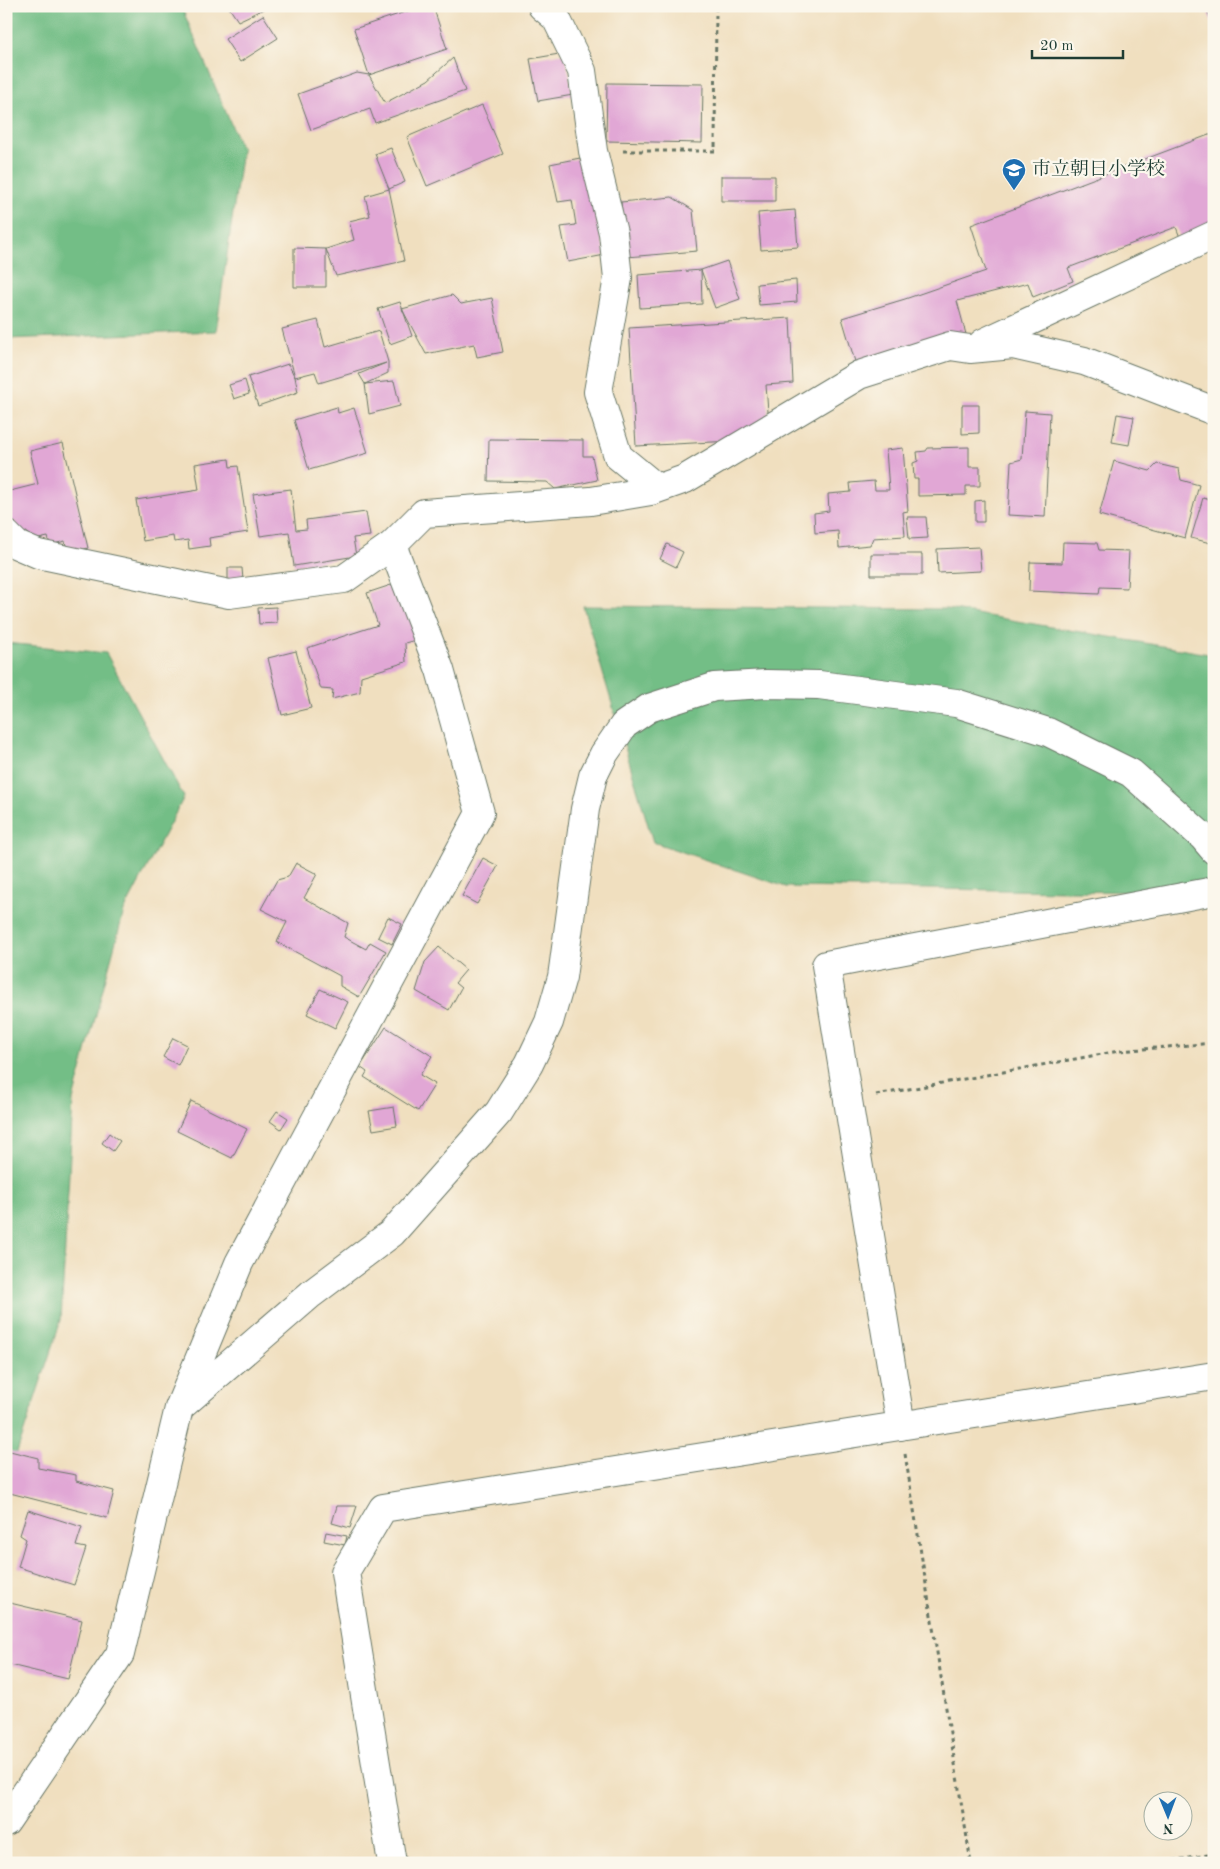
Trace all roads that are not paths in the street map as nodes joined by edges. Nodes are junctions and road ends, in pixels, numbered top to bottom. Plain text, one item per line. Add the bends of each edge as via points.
1 (542, 6) edge
2 (1214, 235) edge
3 (970, 349) junction
4 (1214, 411) edge
5 (656, 488) junction
6 (10, 543) edge
7 (392, 545) junction
8 (1214, 850) edge
9 (1214, 891) edge
10 (1214, 1376) edge
11 (179, 1408) junction
12 (901, 1426) junction
13 (6, 1822) edge
14 (392, 1863) edge

1 - 5 street via 556,18 582,72 593,151 613,233 618,278 598,392 618,456
2 - 3 street
3 - 4 street via 1013,345 1084,361
3 - 5 street via 950,346 858,375 685,479
5 - 7 street via 591,501 424,513
6 - 7 street via 38,554 229,594 344,579
7 - 11 street via 440,670 480,813 239,1263
8 - 11 street via 1131,773 1048,732 956,703 819,685 766,684 714,687 649,708 624,725 593,776 585,809 562,977 549,1022 529,1064 500,1112 392,1233 311,1294
9 - 12 street via 826,964
10 - 12 street
11 - 13 street via 120,1654
12 - 14 street via 382,1508 346,1572

